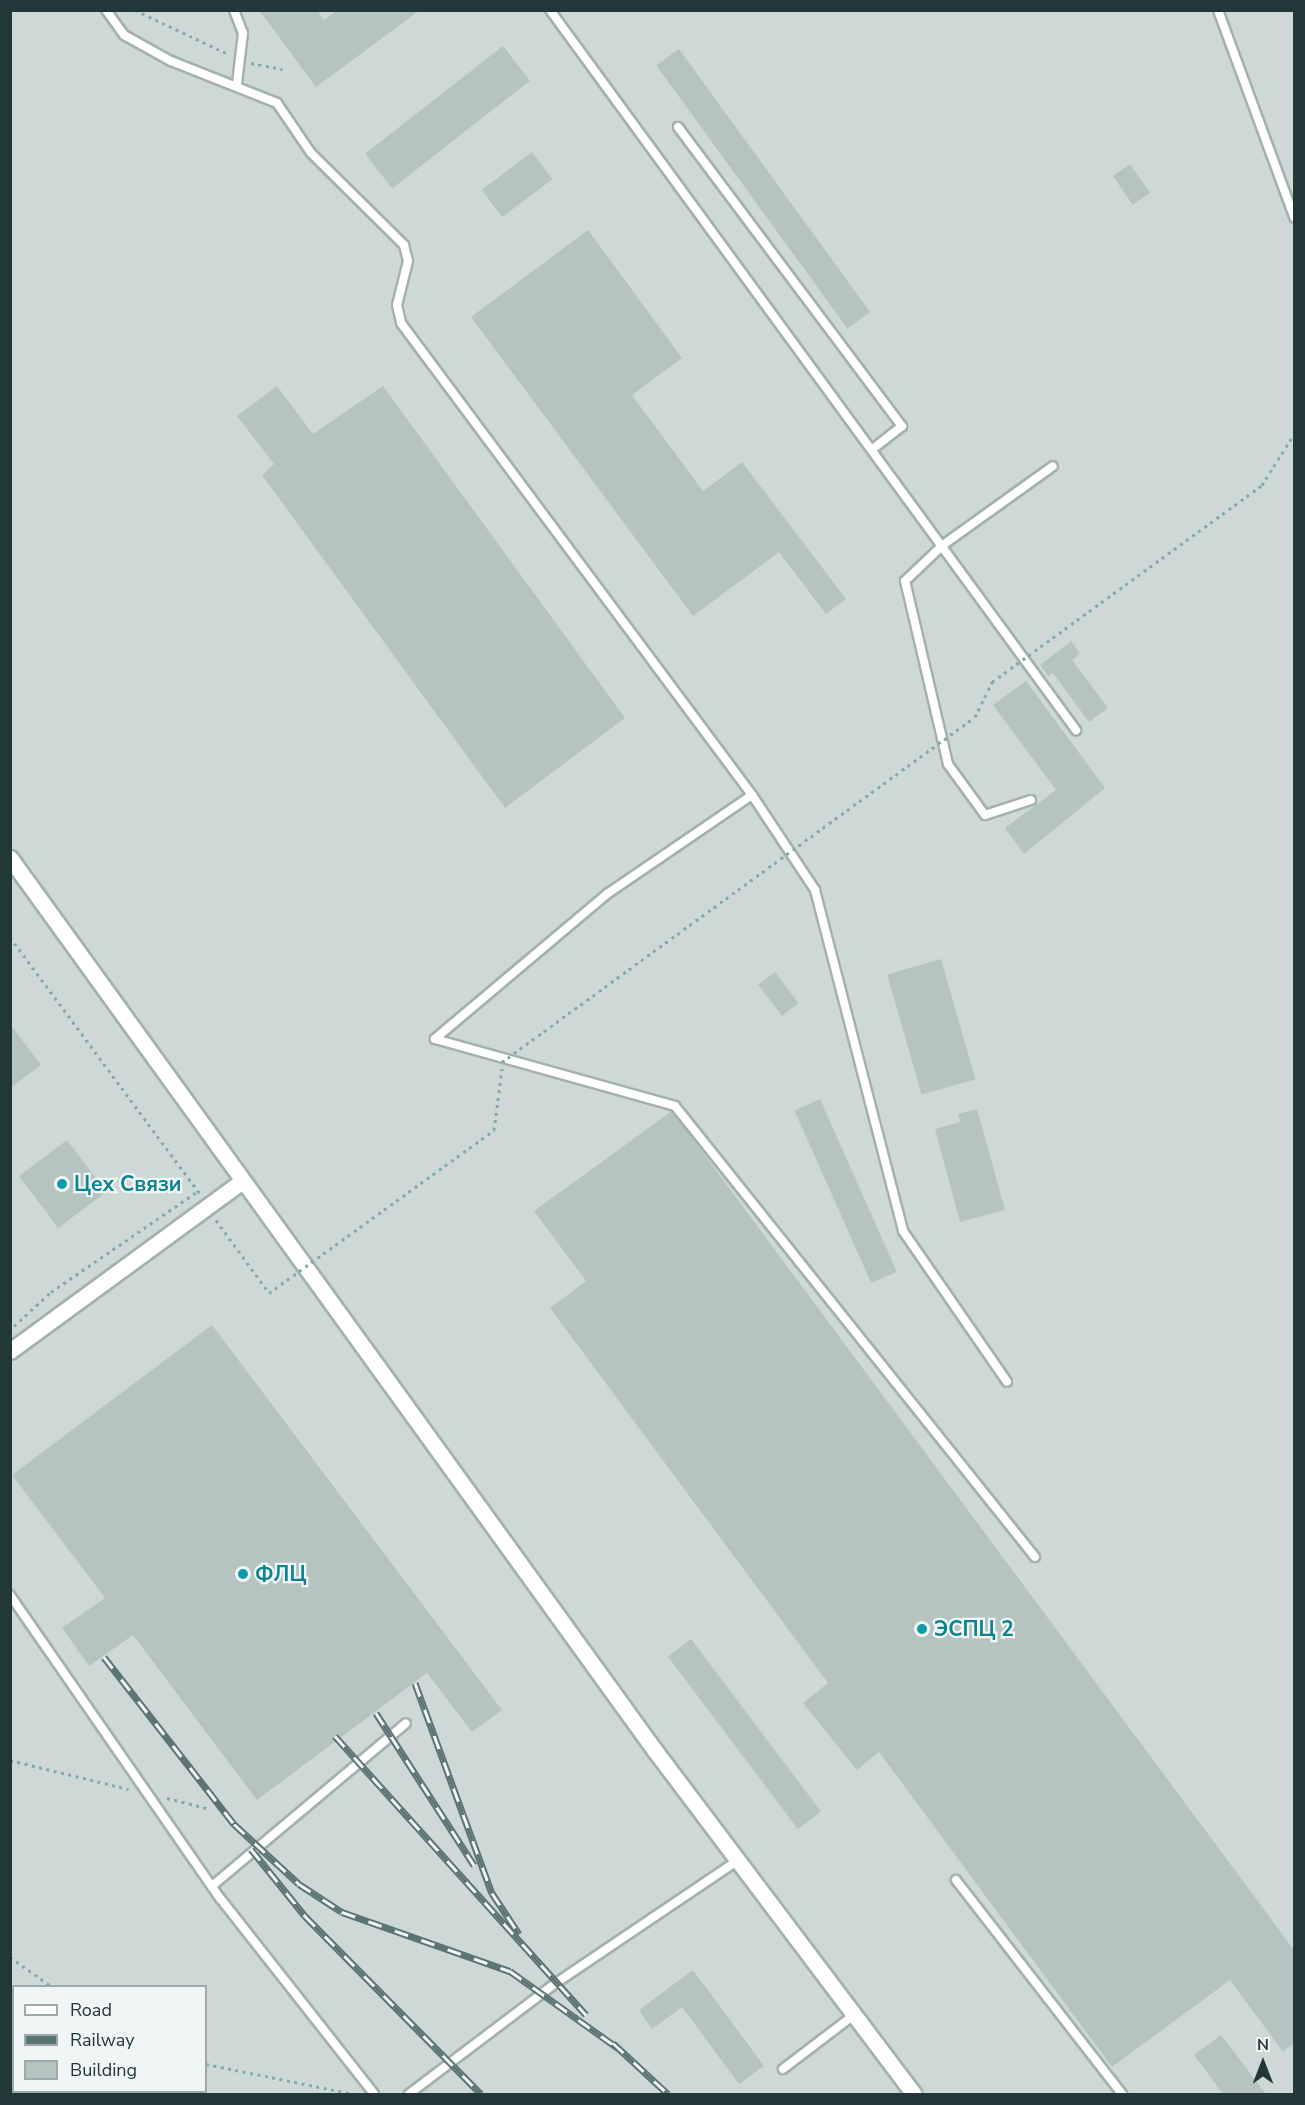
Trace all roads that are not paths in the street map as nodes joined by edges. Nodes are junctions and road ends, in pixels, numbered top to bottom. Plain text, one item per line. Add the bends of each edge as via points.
1 (106, 10) edge
2 (234, 10) edge
3 (550, 10) edge
4 (1218, 10) edge
5 (237, 83) junction
6 (678, 127) dead end
7 (1294, 217) edge
8 (873, 449) junction
9 (1053, 466) dead end
10 (944, 544) junction
11 (1076, 730) dead end
12 (752, 795) junction
13 (1031, 800) dead end
14 (10, 858) edge
15 (242, 1181) junction
16 (10, 1351) edge
17 (1007, 1382) dead end
18 (1035, 1557) dead end
19 (10, 1595) edge
20 (406, 1723) dead end
21 (737, 1861) junction
22 (956, 1881) dead end
23 (212, 1886) junction
24 (854, 2015) junction
25 (783, 2069) dead end
26 (374, 2094) edge
27 (409, 2094) edge
28 (914, 2094) edge
29 (1122, 2094) edge

1 - 5 lane via 124,35 171,61
2 - 5 lane via 243,33 243,62
3 - 8 lane
4 - 7 lane
5 - 12 lane via 277,103 311,153 404,245 408,261 397,305 401,323
6 - 8 lane via 902,426
8 - 10 lane
9 - 10 lane
10 - 11 lane
10 - 13 lane via 905,581 948,764 985,815
12 - 17 lane via 815,890 903,1231
12 - 18 lane via 607,894 435,1039 675,1106
14 - 15 street
15 - 16 street
15 - 21 street
19 - 23 lane
20 - 23 lane
21 - 24 street
21 - 27 lane via 556,1983
22 - 29 lane
23 - 26 lane
24 - 25 lane
24 - 28 street

